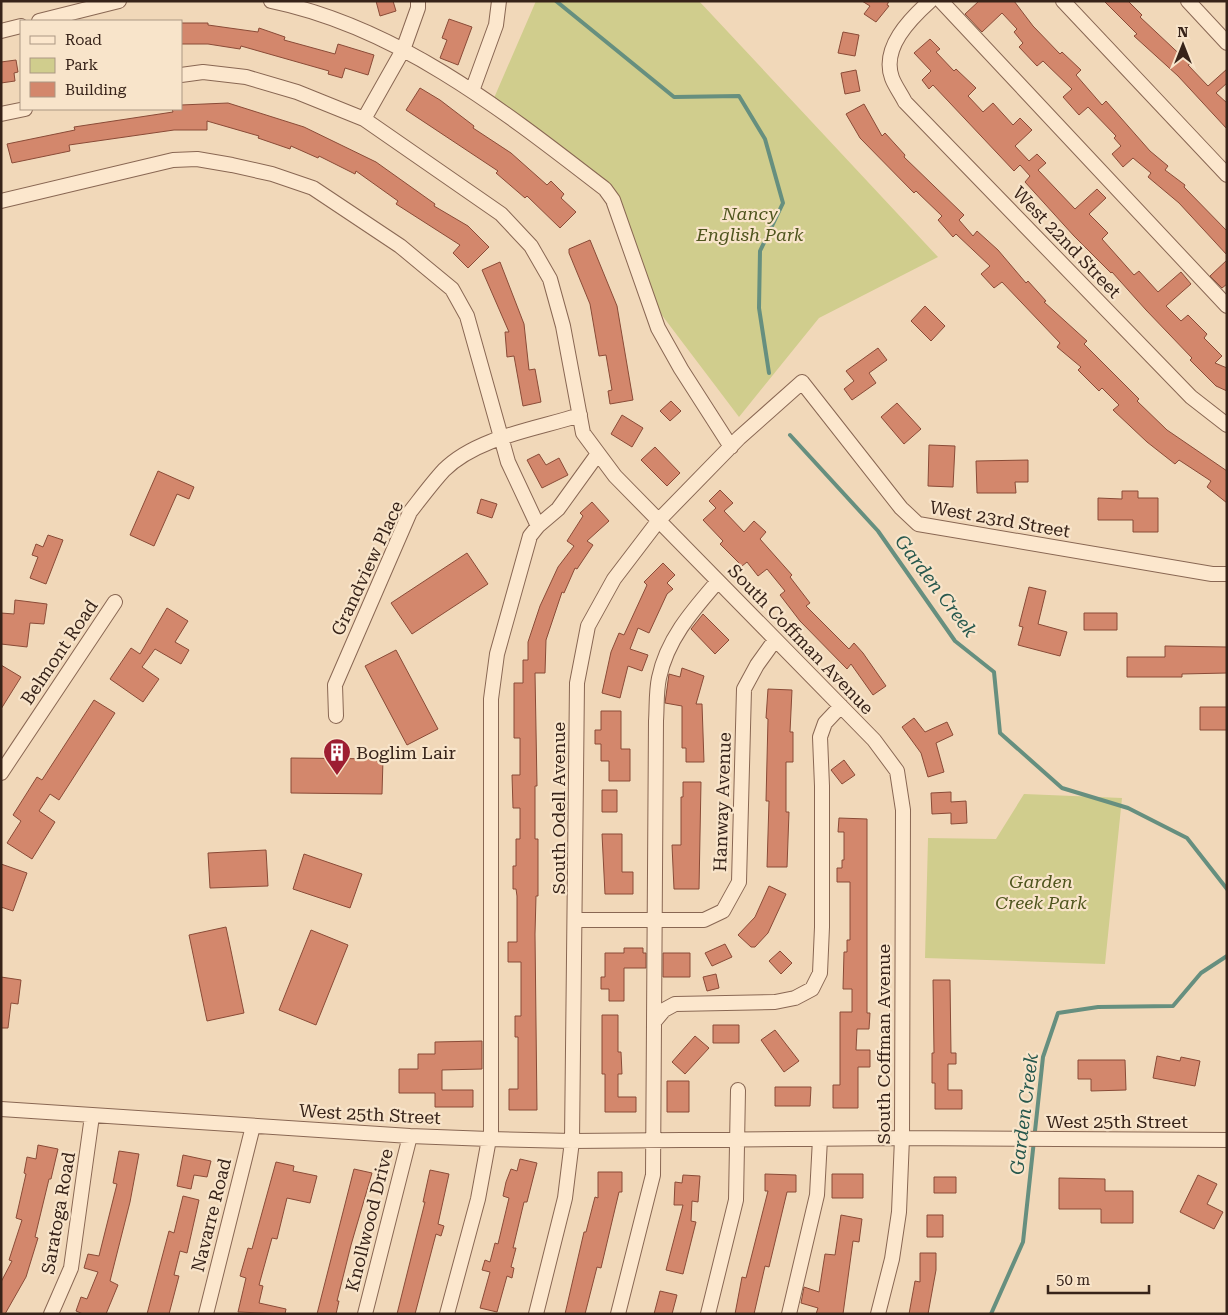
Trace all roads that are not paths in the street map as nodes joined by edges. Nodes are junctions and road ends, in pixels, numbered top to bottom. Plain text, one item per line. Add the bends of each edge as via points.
1 (119, 1) edge
2 (271, 1) edge
3 (418, 1) edge
4 (500, 1) edge
5 (930, 1) edge
6 (941, 1) edge
7 (1063, 1) edge
8 (1188, 1) edge
9 (43, 20) edge
10 (20, 26) edge
11 (1, 31) edge
12 (1227, 43) edge
13 (403, 50) junction
14 (182, 75) edge
15 (472, 91) junction
16 (20, 110) edge
17 (1, 114) edge
18 (364, 119) junction
19 (1227, 175) edge
20 (1, 201) edge
21 (1227, 306) edge
22 (802, 382) joint
23 (580, 415) junction
24 (1227, 425) edge
25 (502, 438) junction
26 (731, 446) junction
27 (597, 455) junction
28 (659, 520) junction
29 (538, 526) junction
30 (1227, 574) edge
31 (718, 581) junction
32 (115, 602) dead end
33 (775, 640) junction
34 (841, 706) junction
35 (336, 716) dead end
36 (1, 772) edge
37 (576, 920) junction
38 (655, 920) junction
39 (654, 1022) junction
40 (738, 1090) dead end
41 (1, 1109) edge
42 (92, 1116) junction
43 (253, 1126) junction
44 (410, 1136) junction
45 (902, 1138) junction
46 (490, 1139) junction
47 (738, 1139) junction
48 (820, 1139) junction
49 (654, 1140) junction
50 (1227, 1140) edge
51 (572, 1141) junction
52 (51, 1314) edge
53 (206, 1314) edge
54 (364, 1314) edge
55 (446, 1314) edge
56 (536, 1314) edge
57 (618, 1314) edge
58 (708, 1314) edge
59 (789, 1314) edge
60 (878, 1314) edge

1 - 9 street
2 - 13 street via 369,32
3 - 13 street via 416,17
4 - 15 street via 496,25
5 - 24 street, West 22nd Street via 899,35 890,56 891,76 905,102 1191,397
6 - 21 street
7 - 19 street
8 - 12 street
10 - 11 street
13 - 15 street
13 - 18 street
14 - 18 street, South Coffman Avenue via 203,72 246,77 297,92
15 - 26 street via 605,189 613,200 658,328 680,369
16 - 17 street
18 - 23 street, South Coffman Avenue via 500,214 531,246 550,279 563,326
20 - 25 street via 197,159 232,164 314,188 400,246 452,289 467,316
22 - 26 street, South Odell Avenue
22 - 30 street, West 23rd Street via 901,508 918,524
23 - 25 street, Grandview Place
23 - 27 street, South Coffman Avenue via 582,433
25 - 29 street via 508,462
25 - 35 street, Grandview Place via 466,454 445,469 410,512 335,685
26 - 28 street, South Odell Avenue
27 - 28 street, South Coffman Avenue
27 - 29 street via 558,509
28 - 31 street, South Coffman Avenue
28 - 37 street, South Odell Avenue via 614,579 588,626 577,683
29 - 46 street via 530,536 497,654 491,699
31 - 33 street, South Coffman Avenue
31 - 38 street via 685,620 670,646 659,678
32 - 36 street, Belmont Road
33 - 34 street, South Coffman Avenue
33 - 38 street, Hanway Avenue via 744,689 739,882 723,911 704,920
34 - 39 street via 825,723 820,737 822,927 820,973 812,989 794,998 775,1002 675,1004 664,1010
34 - 45 street, South Coffman Avenue via 874,740 897,771 903,810
37 - 38 street, Hanway Avenue
37 - 51 street, South Odell Avenue
38 - 39 street
39 - 49 street
40 - 47 street
41 - 42 street, West 25th Street
42 - 43 street, West 25th Street
42 - 52 street, Saratoga Road via 71,1268
43 - 44 street, West 25th Street
43 - 53 street, Navarre Road
44 - 46 street, West 25th Street
44 - 54 street, Knollwood Drive
45 - 48 street, West 25th Street
45 - 50 street, West 25th Street
45 - 60 street, South Coffman Avenue via 900,1212
46 - 51 street, West 25th Street
46 - 55 street via 478,1199
47 - 48 street, West 25th Street
47 - 49 street, West 25th Street
47 - 58 street via 736,1200
48 - 59 street via 818,1195
49 - 51 street, West 25th Street
49 - 57 street via 653,1176
51 - 56 street, South Odell Avenue via 565,1198

